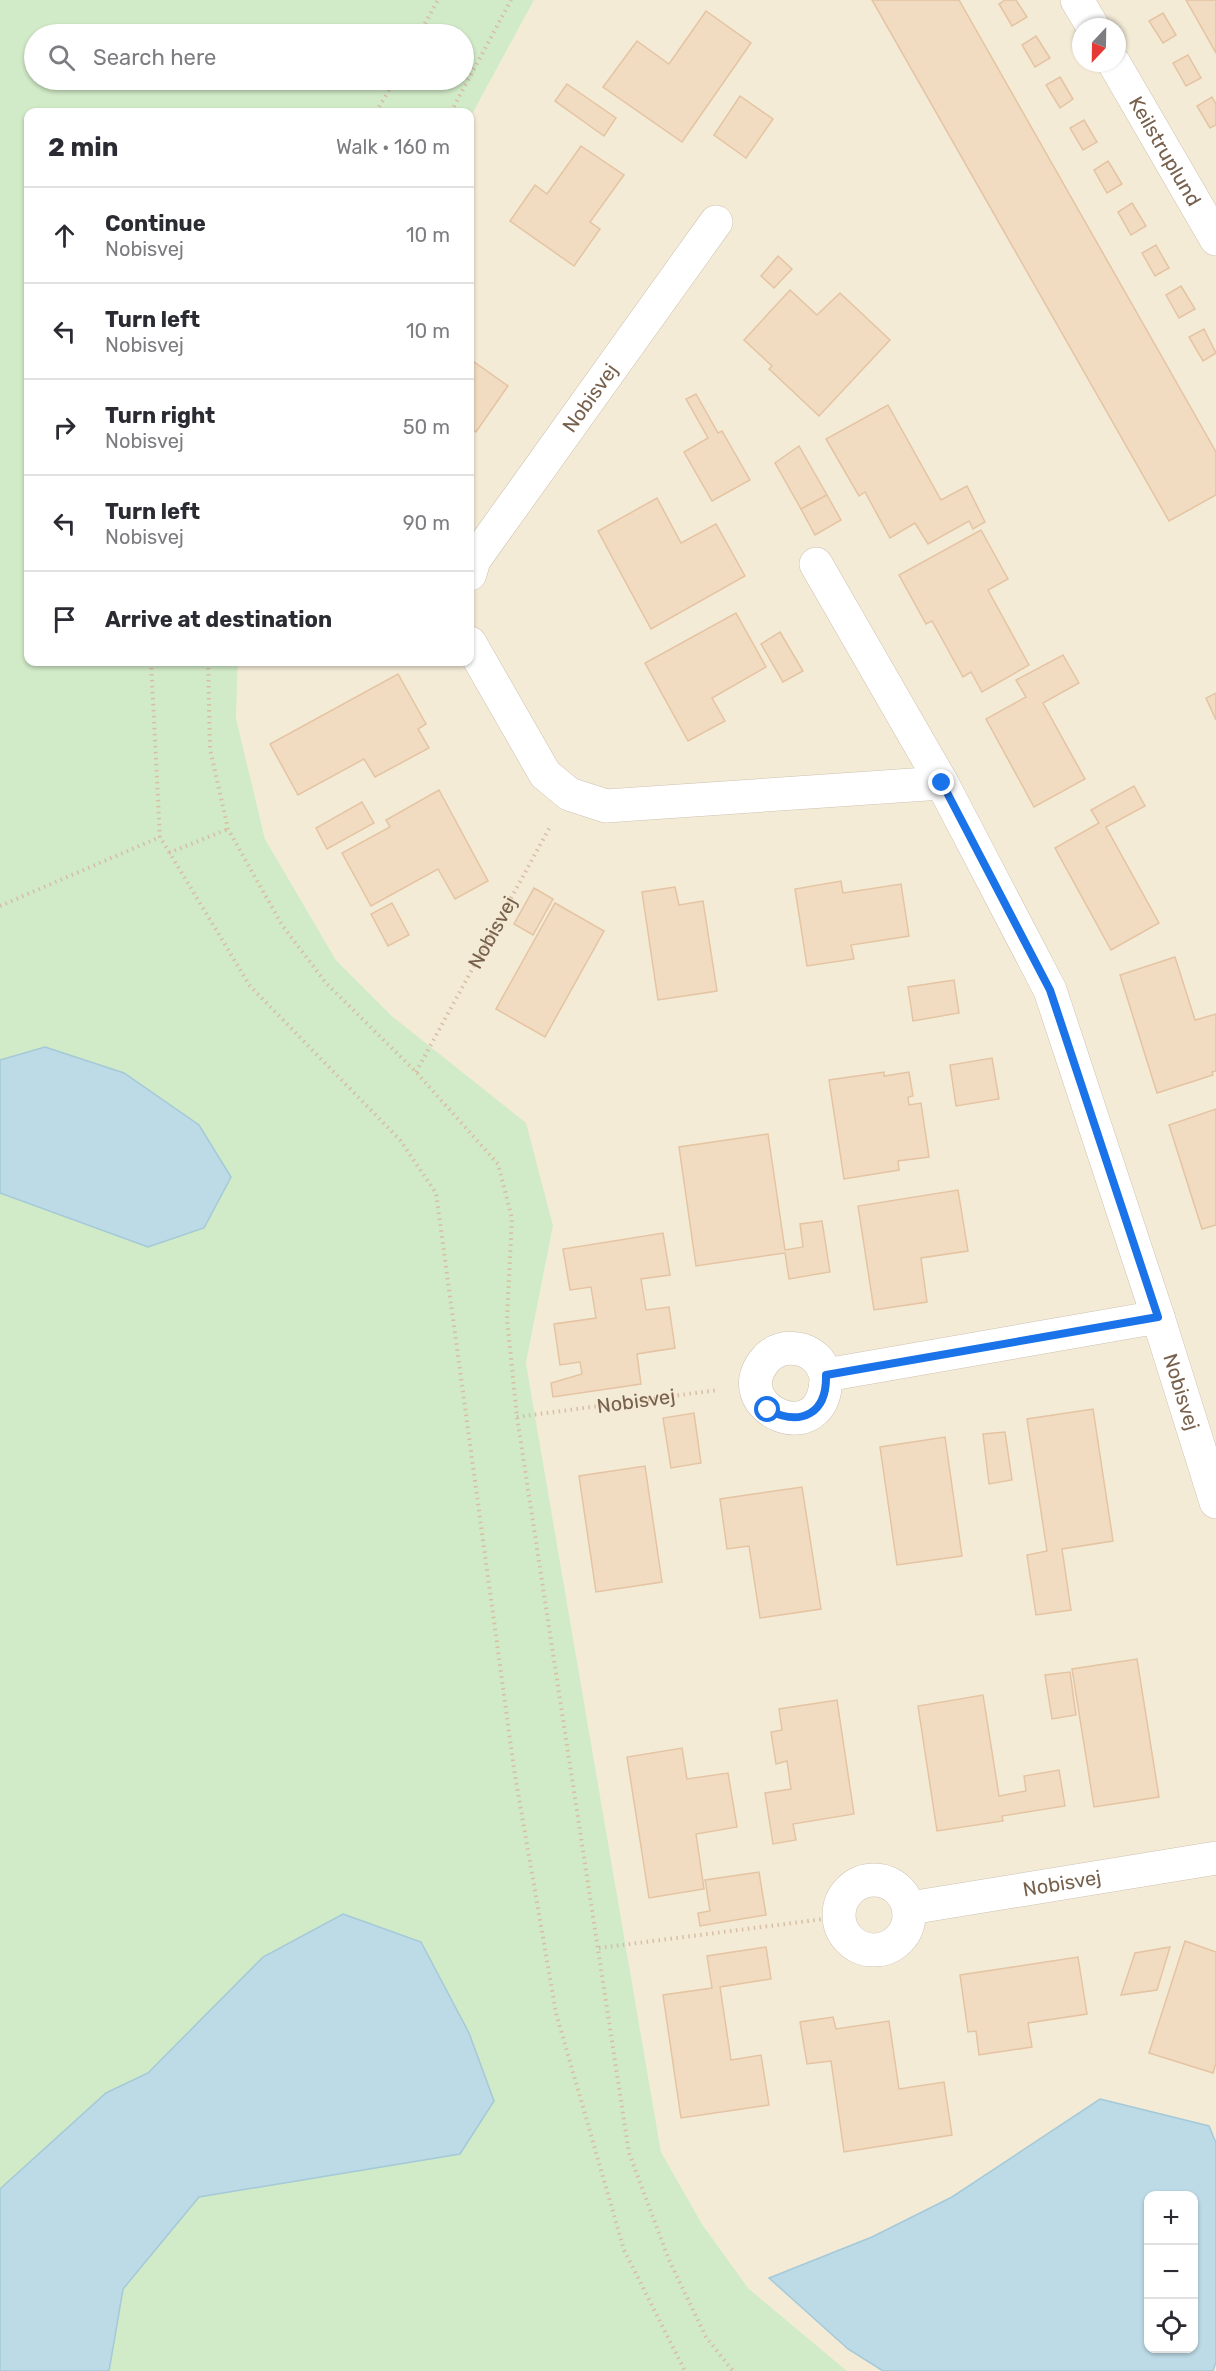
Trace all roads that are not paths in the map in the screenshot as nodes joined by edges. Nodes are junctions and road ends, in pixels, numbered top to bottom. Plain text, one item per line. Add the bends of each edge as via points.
1 (1077, 0) edge
2 (1088, 18) edge
3 (1119, 72) edge
4 (716, 222) dead end
5 (1216, 239) edge
6 (474, 560) edge
7 (816, 564) dead end
8 (474, 650) edge
9 (942, 783) junction
10 (1158, 1317) junction
11 (826, 1375) junction
12 (1216, 1502) edge
13 (1216, 1858) edge
14 (910, 1908) junction

1 - 2 street
3 - 5 street, Keilstruplund
4 - 6 street, Nobisvej
7 - 9 street, Nobisvej
8 - 9 street via 545,774 568,794 606,806
9 - 10 street, Nobisvej via 1050,990
10 - 11 street
10 - 12 street, Nobisvej
11 - 11 street via 819,1360 806,1350 787,1348 769,1356 759,1370 756,1385 768,1410 784,1418 804,1417 818,1408 827,1392
13 - 14 street, Nobisvej
14 - 14 street via 909,1924 900,1939 886,1948 867,1949 851,1941 843,1932 839,1917 841,1901 851,1887 869,1880 888,1882 901,1891

